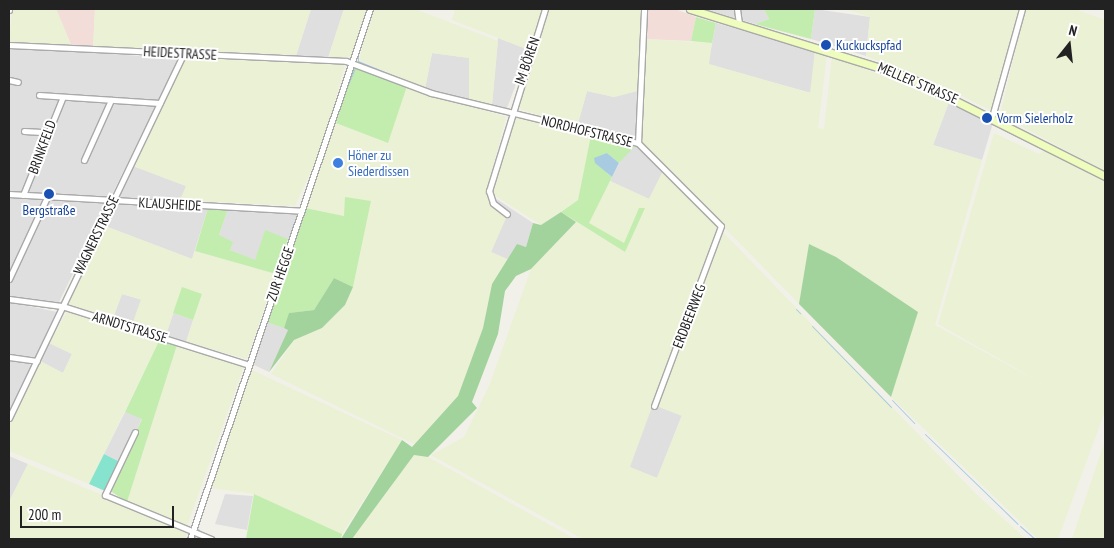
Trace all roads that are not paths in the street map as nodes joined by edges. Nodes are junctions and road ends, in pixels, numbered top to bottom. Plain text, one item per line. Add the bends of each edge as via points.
1 (370, 9) edge
2 (545, 9) edge
3 (644, 9) edge
4 (690, 9) edge
5 (744, 9) edge
6 (1022, 9) edge
7 (737, 10) edge
8 (739, 23) junction
9 (9, 45) edge
10 (184, 53) junction
11 (352, 62) junction
12 (9, 80) edge
13 (18, 82) dead end
14 (39, 95) dead end
15 (62, 98) junction
16 (111, 100) junction
17 (160, 103) junction
18 (510, 113) junction
19 (992, 117) junction
20 (24, 131) dead end
21 (46, 132) junction
22 (638, 143) junction
23 (84, 160) dead end
24 (1105, 176) edge
25 (9, 194) edge
26 (23, 195) junction
27 (47, 197) junction
28 (113, 200) junction
29 (302, 211) junction
30 (507, 214) dead end
31 (721, 226) joint
32 (9, 279) edge
33 (9, 299) edge
34 (62, 306) junction
35 (9, 357) edge
36 (37, 361) junction
37 (249, 365) junction
38 (654, 406) dead end
39 (9, 418) edge
40 (135, 432) dead end
41 (192, 531) junction
42 (190, 539) edge
43 (211, 539) edge

1 - 11 street, ZUR HEGGE
2 - 18 street, IM BÖREN
3 - 22 street
4 - 8 main road, MELLER STRASSE
5 - 7 street
6 - 19 street
7 - 8 street
8 - 19 main road, MELLER STRASSE via 891,70
9 - 10 street, HEIDESTRASSE
10 - 11 street, HEIDESTRASSE
10 - 17 street, WAGNERSTRASSE
11 - 18 street, NORDHOFSTRASSE via 431,93
11 - 29 street, ZUR HEGGE
12 - 13 street
14 - 15 street
15 - 16 street
15 - 21 street, BRINKFELD
16 - 17 street
16 - 23 street
17 - 28 street, WAGNERSTRASSE
18 - 22 street, NORDHOFSTRASSE
18 - 30 street via 489,191 493,203
19 - 24 main road, MELLER STRASSE
20 - 21 street
21 - 26 street, BRINKFELD
22 - 31 street, NORDHOFSTRASSE
25 - 26 street, KLAUSHEIDE
26 - 27 street, KLAUSHEIDE
27 - 28 street, KLAUSHEIDE
27 - 32 street
28 - 29 street, KLAUSHEIDE
28 - 34 street, WAGNERSTRASSE
29 - 37 street, ZUR HEGGE
31 - 38 street, ERDBEERWEG
33 - 34 street, ARNDTSTRASSE
34 - 36 street, WAGNERSTRASSE
34 - 37 street, ARNDTSTRASSE
35 - 36 street
36 - 39 street, WAGNERSTRASSE
37 - 41 street, ZUR HEGGE
40 - 41 street via 105,495
41 - 42 street, ZUR HEGGE
41 - 43 street

